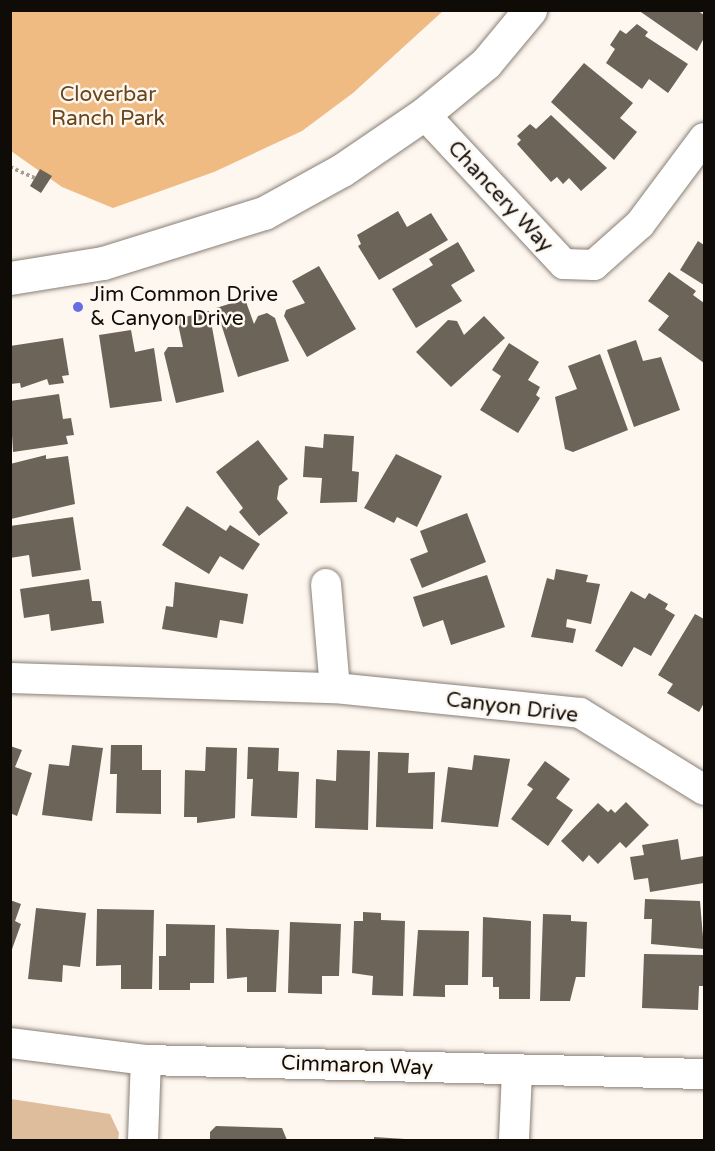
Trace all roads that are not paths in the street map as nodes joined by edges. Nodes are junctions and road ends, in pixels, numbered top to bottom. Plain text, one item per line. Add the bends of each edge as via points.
1 (530, 10) edge
2 (424, 114) junction
3 (705, 138) edge
4 (10, 278) edge
5 (326, 584) dead end
6 (10, 678) edge
7 (335, 688) junction
8 (705, 790) edge
9 (10, 1043) edge
10 (146, 1060) junction
11 (517, 1071) junction
12 (705, 1074) edge
13 (142, 1140) edge
14 (514, 1140) edge

1 - 2 street via 486,63
2 - 3 street, Chancery Way via 564,264 594,265 632,231
2 - 4 street via 342,170 264,213 103,263
5 - 7 street
6 - 7 street, Canyon Drive
7 - 8 street, Canyon Drive via 580,712
9 - 10 street, Cimmaron Way
10 - 11 street, Cimmaron Way
10 - 13 street
11 - 12 street, Cimmaron Way
11 - 14 street

